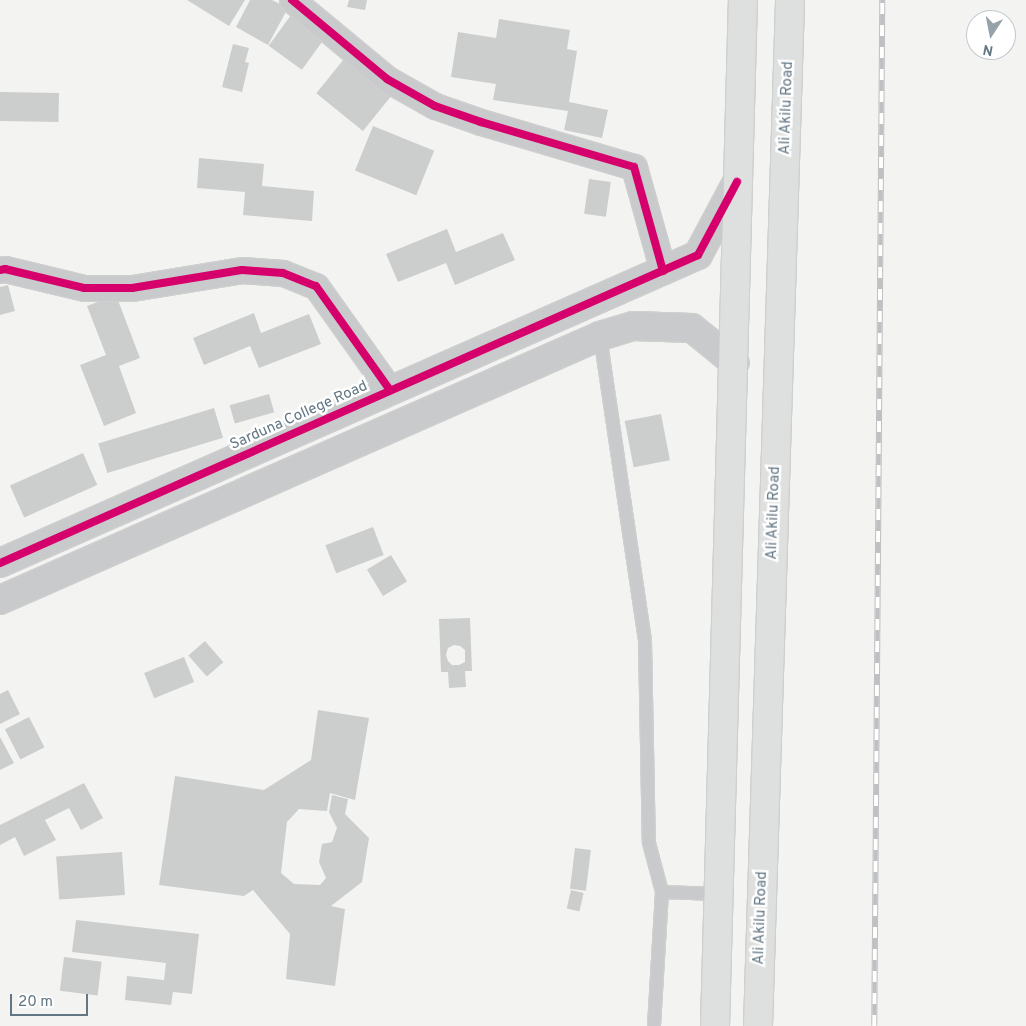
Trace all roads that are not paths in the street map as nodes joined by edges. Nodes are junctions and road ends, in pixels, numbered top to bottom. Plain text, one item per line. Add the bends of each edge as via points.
1 (292, 0) edge
2 (744, 0) edge
3 (790, 0) edge
4 (737, 182) junction
5 (0, 270) edge
6 (663, 270) junction
7 (600, 336) junction
8 (735, 363) junction
9 (390, 390) junction
10 (0, 563) edge
11 (0, 600) edge
12 (662, 892) junction
13 (718, 894) junction
14 (654, 1026) edge
15 (715, 1026) edge
16 (758, 1026) edge

1 - 6 street via 388,79 435,106 634,167
2 - 4 main road
3 - 16 main road, Ali Akilu Road
4 - 6 street, Sarduna College Road via 698,255
4 - 8 main road
5 - 9 street via 84,288 132,288 242,270 283,273 316,286
6 - 9 street, Sarduna College Road
7 - 8 street via 633,326 692,328
7 - 11 street
7 - 12 lane via 645,642 649,843
8 - 13 main road
9 - 10 street, Sarduna College Road
12 - 13 lane
12 - 14 lane
13 - 15 main road

